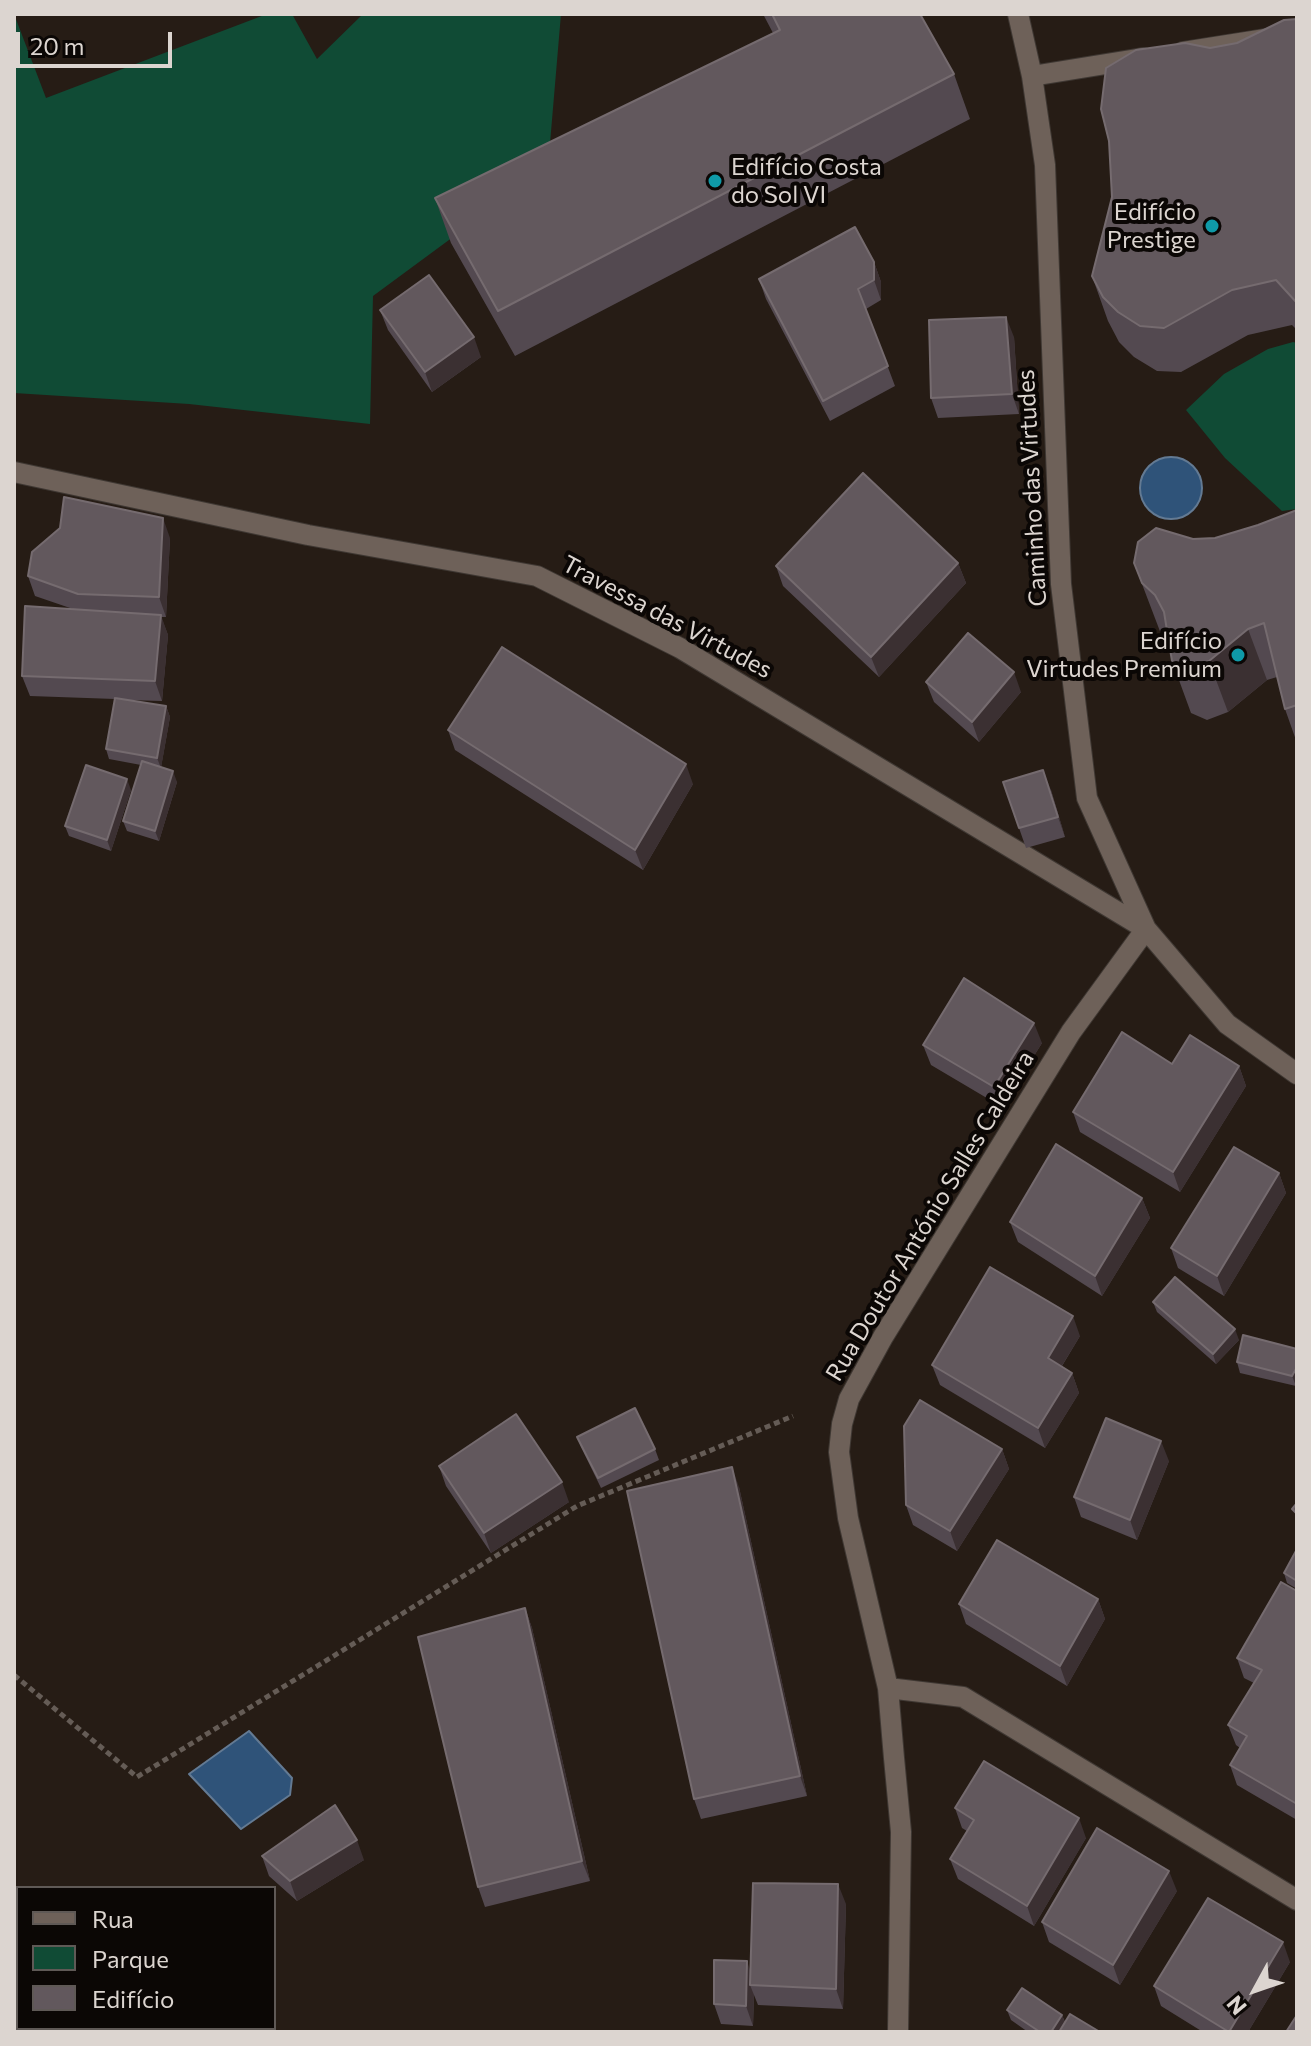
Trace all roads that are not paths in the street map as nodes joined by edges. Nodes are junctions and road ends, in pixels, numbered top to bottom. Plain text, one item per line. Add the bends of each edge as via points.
1 (1018, 14) edge
2 (1297, 34) edge
3 (1032, 76) junction
4 (14, 472) edge
5 (1146, 929) junction
6 (1297, 1074) edge
7 (888, 1688) junction
8 (1297, 1900) edge
9 (898, 2032) edge

1 - 3 street, Caminho das Virtudes
2 - 3 street
3 - 5 street, Caminho das Virtudes via 1045,165 1061,584 1087,798
4 - 5 street, Travessa das Virtudes via 308,535 537,576 680,648
5 - 6 street, Caminho das Virtudes via 1227,1024
5 - 7 street, Rua Doutor António Salles Caldeira via 1071,1032 849,1399 839,1452 848,1518
7 - 8 street via 963,1697
7 - 9 street, Rua Doutor António Salles Caldeira via 901,1832

